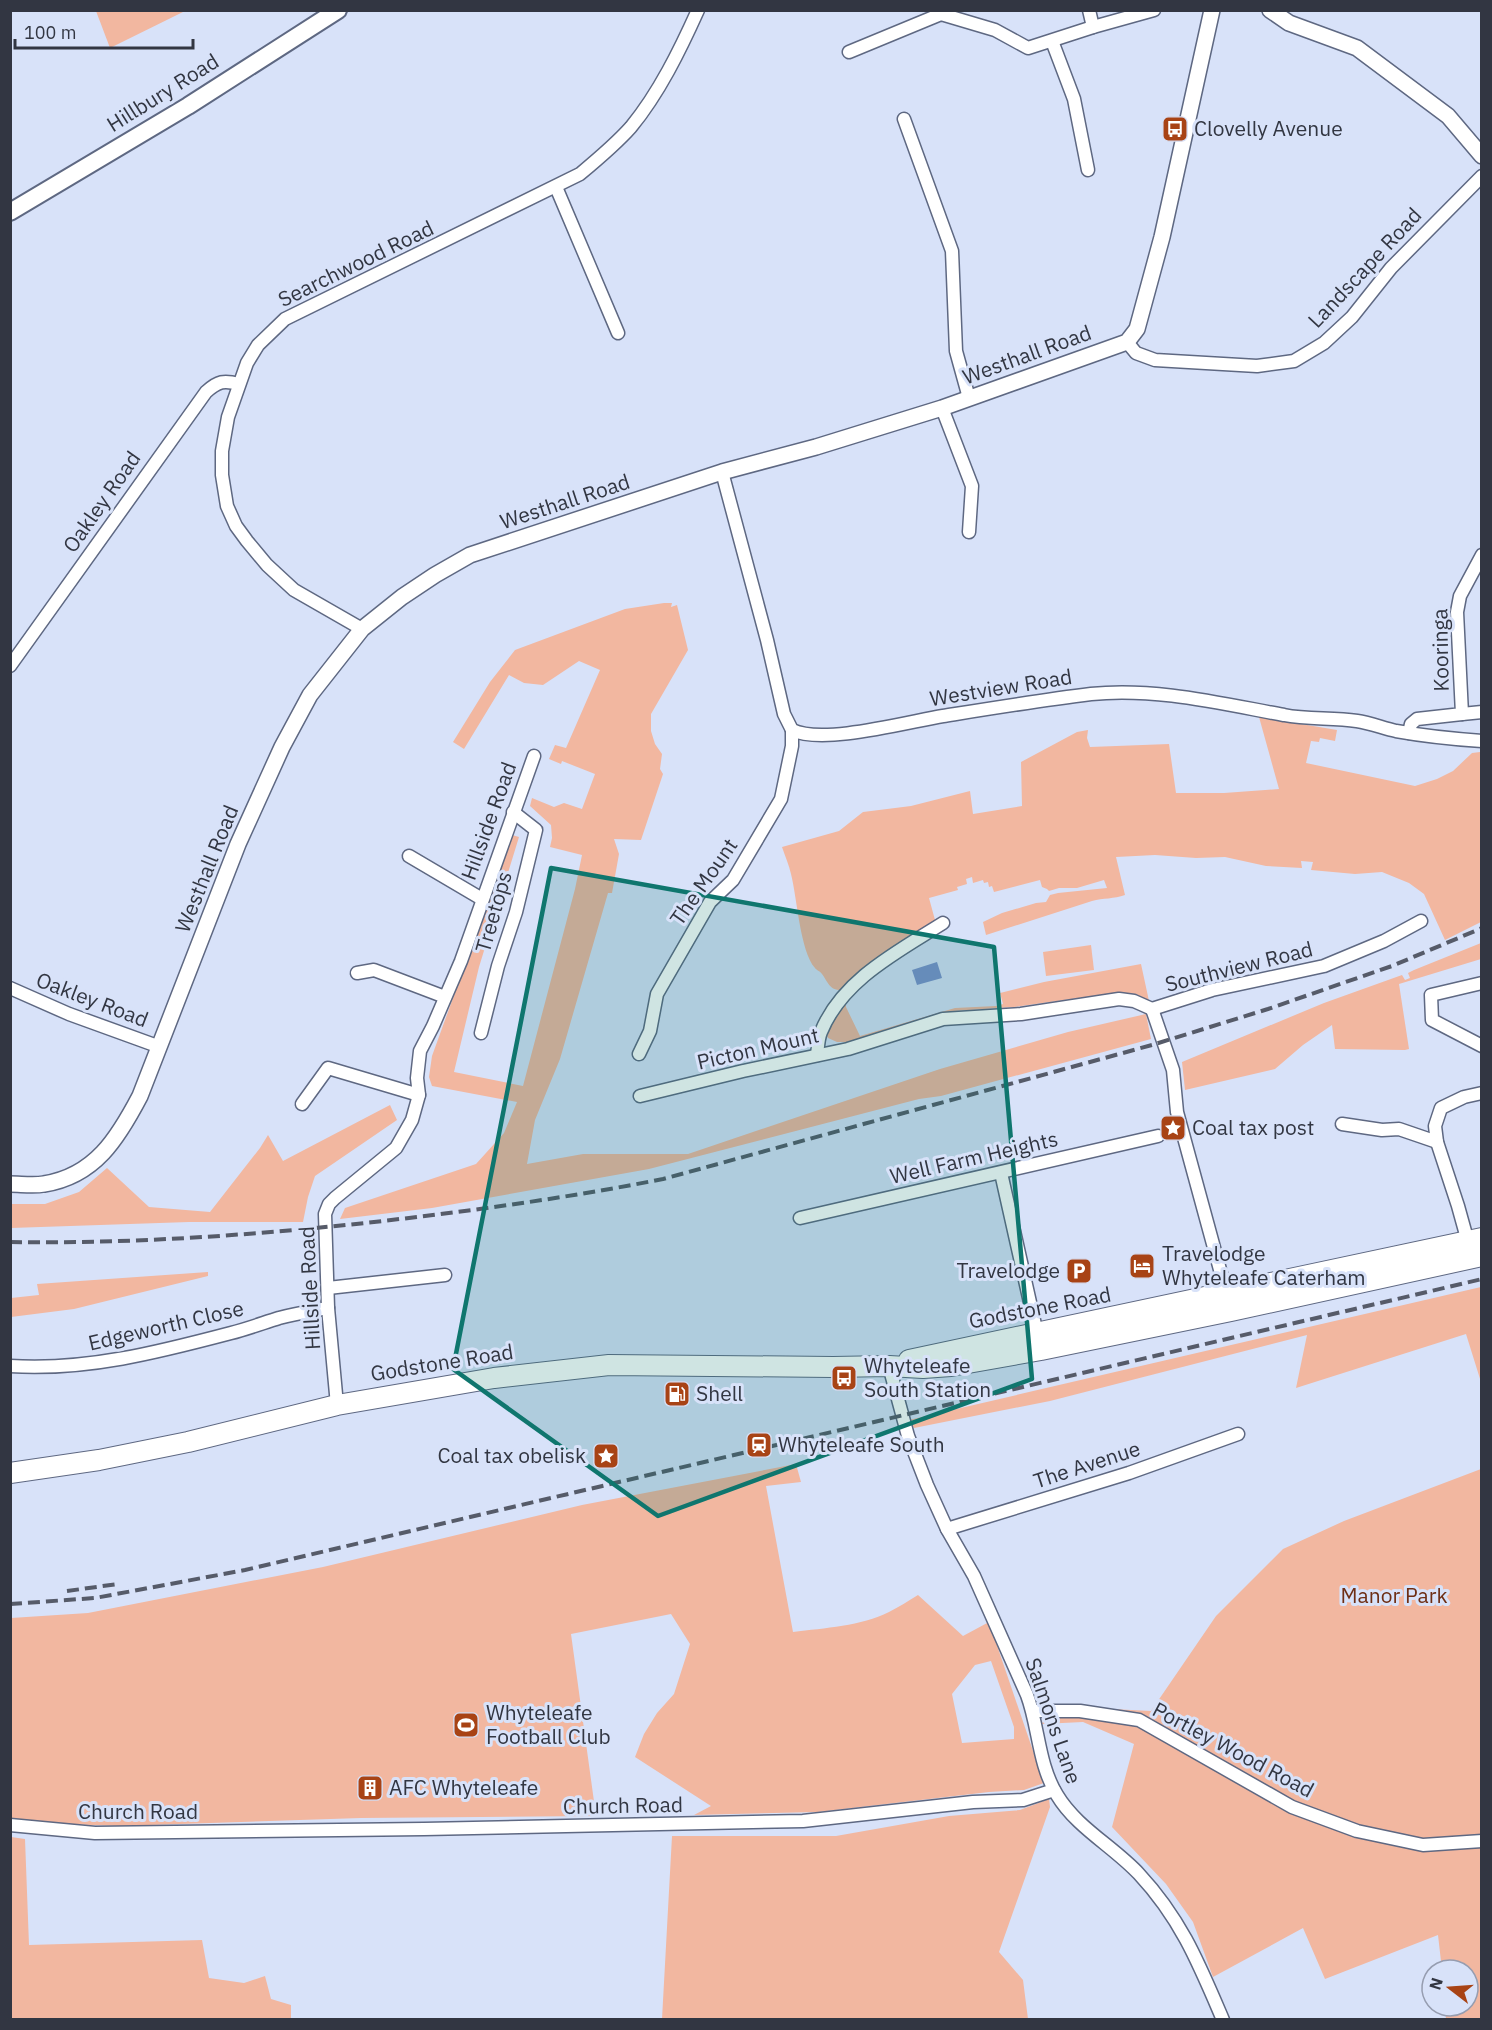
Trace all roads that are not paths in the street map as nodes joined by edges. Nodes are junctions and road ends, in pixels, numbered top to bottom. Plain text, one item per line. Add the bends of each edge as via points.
1 (338, 10) edge
2 (698, 10) edge
3 (1089, 10) edge
4 (1154, 10) edge
5 (1212, 10) edge
6 (1270, 10) edge
7 (1093, 27) junction
8 (1052, 40) junction
9 (849, 52) dead end
10 (904, 119) dead end
11 (1482, 156) edge
12 (1088, 170) dead end
13 (1482, 176) edge
14 (556, 188) junction
15 (10, 212) edge
16 (618, 333) dead end
17 (1127, 342) junction
18 (239, 384) junction
19 (969, 398) junction
20 (942, 408) junction
21 (722, 472) junction
22 (969, 532) dead end
23 (1482, 555) edge
24 (362, 629) junction
25 (10, 666) edge
26 (1482, 712) edge
27 (1462, 714) junction
28 (792, 730) junction
29 (1409, 733) junction
30 (1482, 741) edge
31 (534, 756) dead end
32 (513, 812) junction
33 (409, 856) dead end
34 (482, 899) junction
35 (1421, 921) dead end
36 (943, 923) dead end
37 (357, 973) dead end
38 (1482, 983) edge
39 (10, 988) edge
40 (446, 997) junction
41 (1152, 1009) junction
42 (481, 1033) dead end
43 (884, 1038) joint
44 (1482, 1046) edge
45 (159, 1047) junction
46 (639, 1054) dead end
47 (817, 1055) junction
48 (1482, 1093) edge
49 (419, 1095) junction
50 (640, 1096) dead end
51 (302, 1104) dead end
52 (1342, 1124) dead end
53 (1158, 1136) dead end
54 (1437, 1142) junction
55 (1001, 1173) junction
56 (10, 1184) edge
57 (800, 1218) dead end
58 (1477, 1245) edge
59 (445, 1275) dead end
60 (328, 1287) junction
61 (1229, 1303) junction
62 (328, 1308) junction
63 (1039, 1342) junction
64 (10, 1366) edge
65 (889, 1366) junction
66 (337, 1405) junction
67 (1238, 1434) dead end
68 (10, 1473) edge
69 (947, 1529) junction
70 (1033, 1711) junction
71 (1054, 1790) junction
72 (10, 1825) edge
73 (1482, 1841) edge
74 (1223, 2019) edge

1 - 15 main road, Hillbury Road via 188,106
2 - 14 street, Searchwood Road via 683,43 632,126 604,155
3 - 7 street
4 - 7 street
5 - 17 street via 1162,237 1137,329
6 - 11 street via 1289,23 1357,48 1448,116
7 - 8 street
8 - 9 street via 1028,48 995,30 941,14
8 - 12 street via 1074,99
10 - 19 street via 952,251 957,351
13 - 17 street, Landscape Road via 1425,231 1352,317 1324,343 1294,361 1257,366 1155,360 1136,353
14 - 16 street
14 - 18 street, Searchwood Road via 285,319 258,345
17 - 19 street, Westhall Road
18 - 24 street, Searchwood Road via 222,451 227,506 236,526 267,565 294,590
18 - 25 street, Oakley Road via 215,383 206,392
19 - 20 street, Westhall Road
20 - 21 street, Westhall Road
20 - 22 street via 972,486
21 - 24 street, Westhall Road via 470,555 402,597
21 - 28 street via 784,714
23 - 27 street, Kooringa via 1460,596
24 - 45 street, Westhall Road via 310,695 282,747 238,844
26 - 27 street, Kooringa
27 - 29 street, Kooringa via 1417,719
28 - 29 street, Westview Road via 826,735 1085,695 1141,693 1287,716 1357,721
28 - 46 street, The Mount via 781,799 733,880 710,902 657,994 650,1030
29 - 30 street, Westview Road
31 - 32 street, Hillside Road
32 - 34 street, Hillside Road
32 - 42 street, Treetops via 536,831
33 - 34 street, Hillside Road
34 - 40 street, Hillside Road
35 - 41 street, Southview Road via 1324,966 1212,990
36 - 47 street via 867,972 840,1000 820,1033
37 - 40 street via 374,970
38 - 44 street via 1431,995 1432,1020
39 - 45 street, Oakley Road
40 - 49 street, Hillside Road via 420,1050
41 - 43 street, Southview Road via 1119,999 1021,1014 943,1019
41 - 61 street via 1173,1070 1177,1112
43 - 47 street, Picton Mount
45 - 56 street, Westhall Road via 121,1132 97,1160 70,1178 42,1185
47 - 50 street, Picton Mount
48 - 54 street via 1441,1108 1435,1126
49 - 51 street via 328,1068
49 - 60 street, Hillside Road via 412,1120 396,1148 329,1204
52 - 54 street via 1400,1129
53 - 55 street, Well Farm Heights
54 - 58 street via 1458,1206
55 - 57 street, Well Farm Heights
55 - 63 street
58 - 61 highway, Godstone Road
59 - 60 street
60 - 62 street, Hillside Road
61 - 63 highway, Godstone Road
62 - 64 street, Edgeworth Close via 95,1363
62 - 66 street, Hillside Road
63 - 65 highway, Godstone Road via 920,1357
65 - 66 highway, Godstone Road via 609,1365 494,1378
65 - 69 street, Salmons Lane via 908,1436
66 - 68 highway, Godstone Road via 188,1442
67 - 69 street, The Avenue via 1129,1473
69 - 70 street, Salmons Lane via 978,1584
70 - 71 street, Salmons Lane via 1035,1731
70 - 73 street, Portley Wood Road via 1080,1711 1139,1720 1292,1807 1357,1831 1423,1845
71 - 72 street, Church Road via 1023,1800 803,1821 95,1833
71 - 74 street, Salmons Lane via 1065,1806 1131,1866 1166,1905 1191,1946

